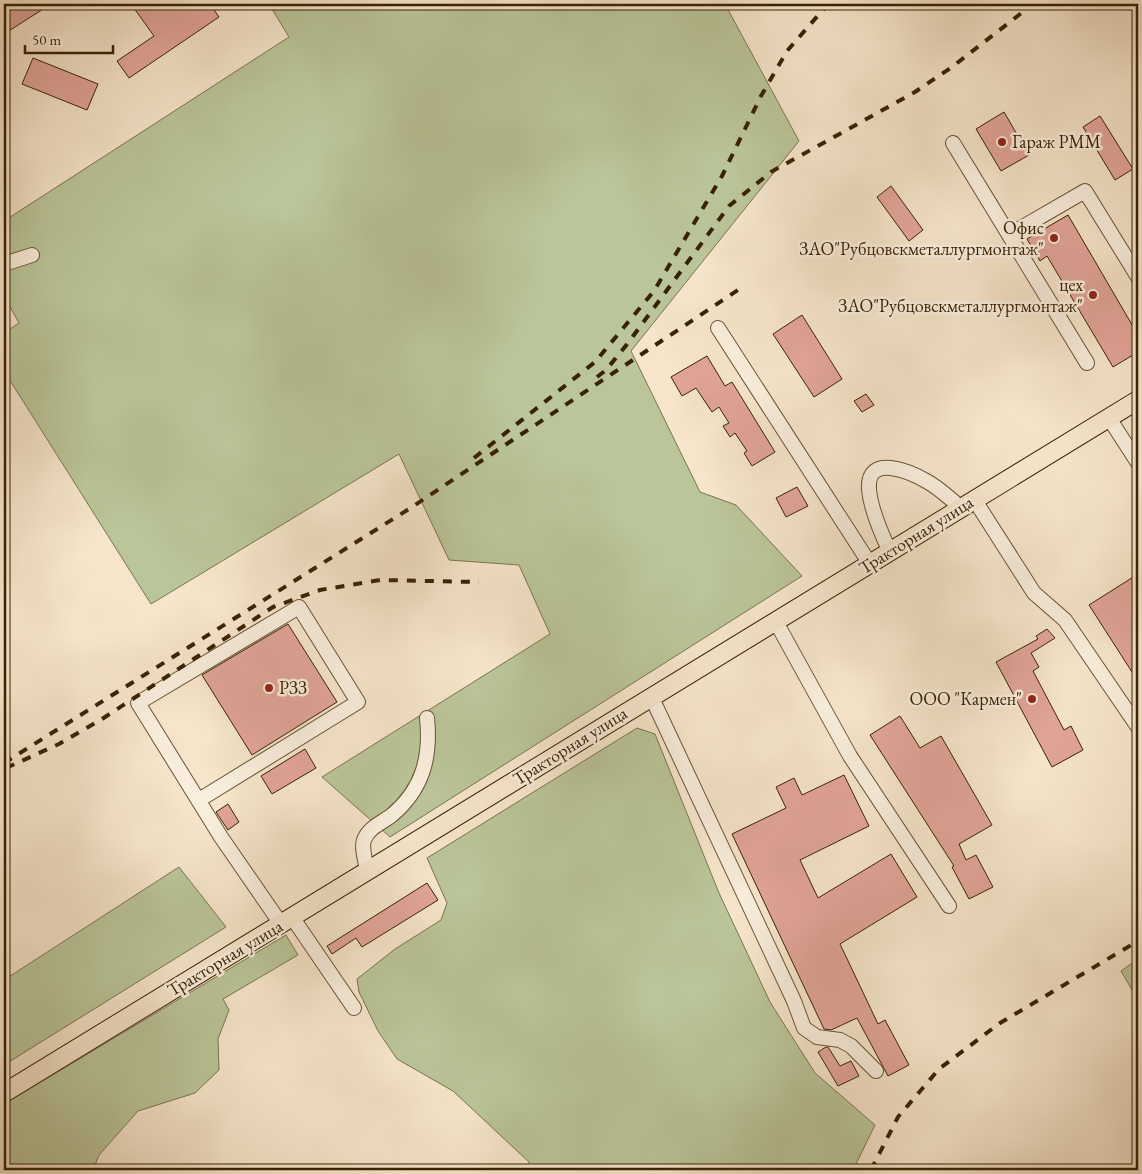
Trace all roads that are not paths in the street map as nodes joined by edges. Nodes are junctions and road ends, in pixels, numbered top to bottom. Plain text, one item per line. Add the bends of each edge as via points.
1 (953, 143) dead end
2 (1009, 235) junction
3 (32, 255) dead end
4 (4, 264) edge
5 (1138, 277) edge
6 (718, 328) dead end
7 (1086, 363) dead end
8 (1138, 400) edge
9 (1109, 418) junction
10 (1138, 463) edge
11 (968, 503) junction
12 (890, 552) junction
13 (870, 564) junction
14 (776, 622) junction
15 (651, 696) junction
16 (427, 718) dead end
17 (1138, 727) edge
18 (199, 800) junction
19 (367, 871) junction
20 (949, 906) dead end
21 (286, 920) junction
22 (354, 1008) dead end
23 (876, 1071) dead end
24 (4, 1094) edge

1 - 2 lane
2 - 5 lane via 1085,191
2 - 7 lane
3 - 4 lane
6 - 13 lane
8 - 9 main road, Тракторная улица
9 - 10 lane
9 - 11 main road, Тракторная улица
11 - 12 main road, Тракторная улица
11 - 12 lane via 890,466 880,468 874,472 869,489
11 - 17 lane via 1034,592 1065,620
12 - 13 main road, Тракторная улица
13 - 14 main road, Тракторная улица
14 - 15 main road, Тракторная улица
14 - 20 lane via 850,756
15 - 19 main road, Тракторная улица
15 - 23 lane via 804,1028 817,1037 840,1040 851,1046
16 - 19 lane via 430,742 425,766 414,793 370,830 363,842
18 - 18 lane via 138,703 299,607 358,702
18 - 21 lane via 221,837
19 - 21 main road, Тракторная улица
21 - 22 lane
21 - 24 main road, Тракторная улица

